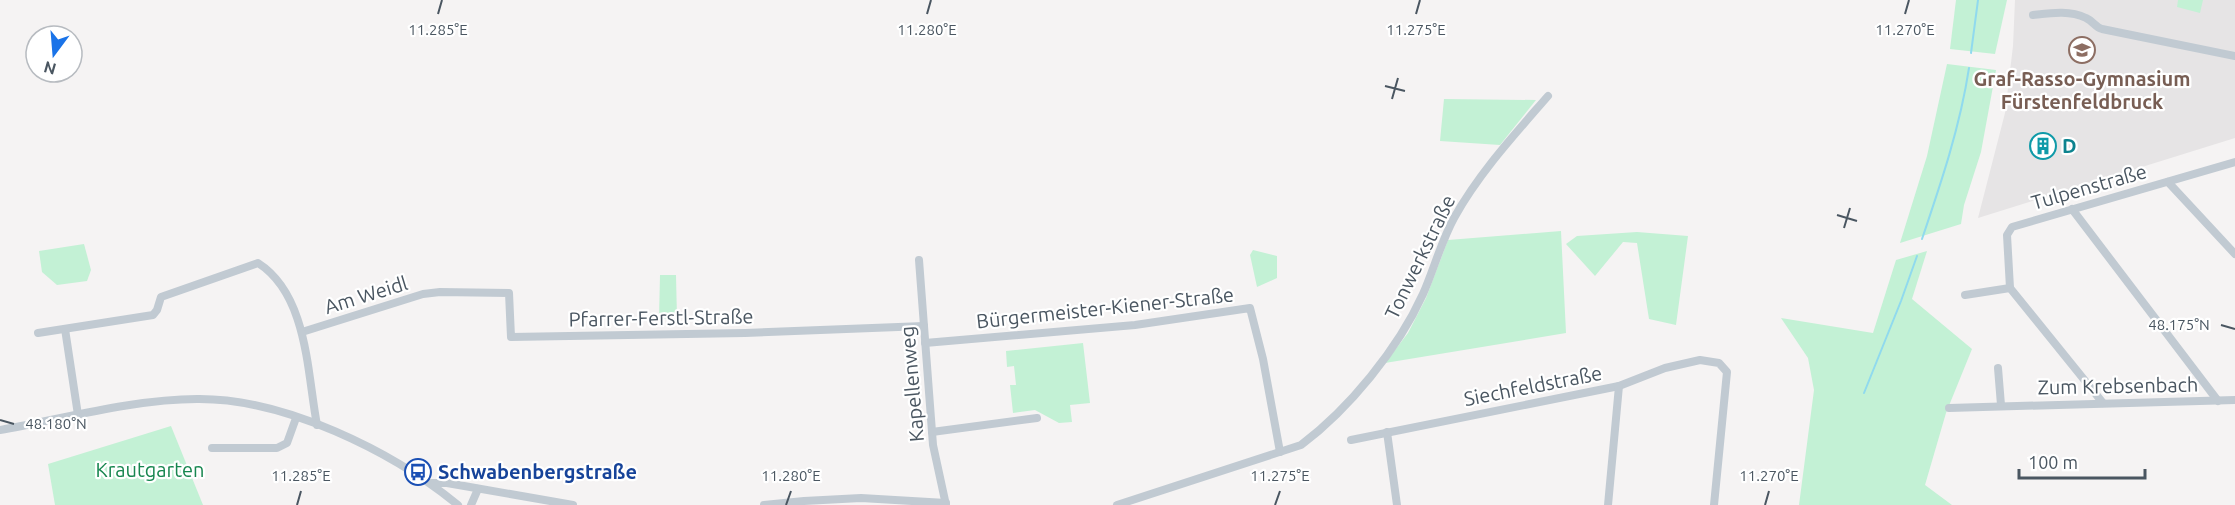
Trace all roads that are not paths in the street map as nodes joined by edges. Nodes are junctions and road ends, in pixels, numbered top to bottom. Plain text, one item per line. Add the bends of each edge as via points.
1 (2033, 15) dead end
2 (2235, 56) edge
3 (1548, 96) dead end
4 (2235, 162) edge
5 (2168, 182) junction
6 (2072, 209) junction
7 (2235, 254) edge
8 (919, 260) dead end
9 (2010, 288) junction
10 (440, 292) joint
11 (1965, 295) dead end
12 (924, 326) junction
13 (65, 329) junction
14 (302, 332) junction
15 (38, 333) dead end
16 (925, 343) junction
17 (1998, 368) dead end
18 (1619, 386) junction
19 (2235, 400) edge
20 (2218, 401) junction
21 (2103, 404) junction
22 (2001, 405) junction
23 (1949, 408) dead end
24 (78, 416) junction
25 (296, 418) junction
26 (1037, 418) dead end
27 (317, 425) junction
28 (0, 430) edge
29 (932, 432) junction
30 (1387, 432) junction
31 (1351, 440) dead end
32 (212, 448) dead end
33 (1280, 452) junction
34 (432, 483) junction
35 (478, 489) junction
36 (946, 504) edge
37 (458, 505) edge
38 (471, 505) edge
39 (573, 505) edge
40 (764, 505) edge
41 (1117, 505) edge
42 (1397, 505) edge
43 (1608, 505) edge
44 (1714, 505) edge

1 - 2 street via 2063,12 2086,18 2097,27
3 - 33 street, Tonwerkstraße via 1486,169 1464,204 1446,236 1422,296 1379,365 1318,433 1301,445
4 - 5 street, Tulpenstraße
5 - 6 street, Tulpenstraße
5 - 7 street
6 - 9 street, Tulpenstraße via 2012,227 2007,235
6 - 20 street
8 - 12 street, Kapellenweg
9 - 11 street
9 - 21 street
10 - 12 street, Pfarrer-Ferstl-Straße via 509,293 511,336
10 - 14 street, Am Weidl
12 - 16 street, Kapellenweg
13 - 14 street via 153,315 161,297 258,263 268,269 285,293
13 - 15 street
13 - 24 street
14 - 27 street
16 - 29 street, Kapellenweg
16 - 33 street, Bürgermeister-Kiener-Straße via 1135,326 1250,308
17 - 22 street
18 - 30 street, Siechfeldstraße
18 - 43 street
18 - 44 street, Siechfeldstraße via 1665,368 1700,360 1719,363 1727,372
19 - 20 street, Zum Krebsenbach
20 - 21 street, Zum Krebsenbach
21 - 22 street, Zum Krebsenbach
22 - 23 street, Zum Krebsenbach
24 - 25 street via 153,402 198,399 239,402
24 - 28 street
25 - 27 street
25 - 32 street via 287,443 277,448
26 - 29 street
27 - 34 street
29 - 36 street, Kapellenweg
30 - 31 street, Siechfeldstraße
30 - 42 street
33 - 41 street, Tonwerkstraße
34 - 35 street
34 - 37 street
35 - 38 street
35 - 39 street
36 - 40 street via 861,498

